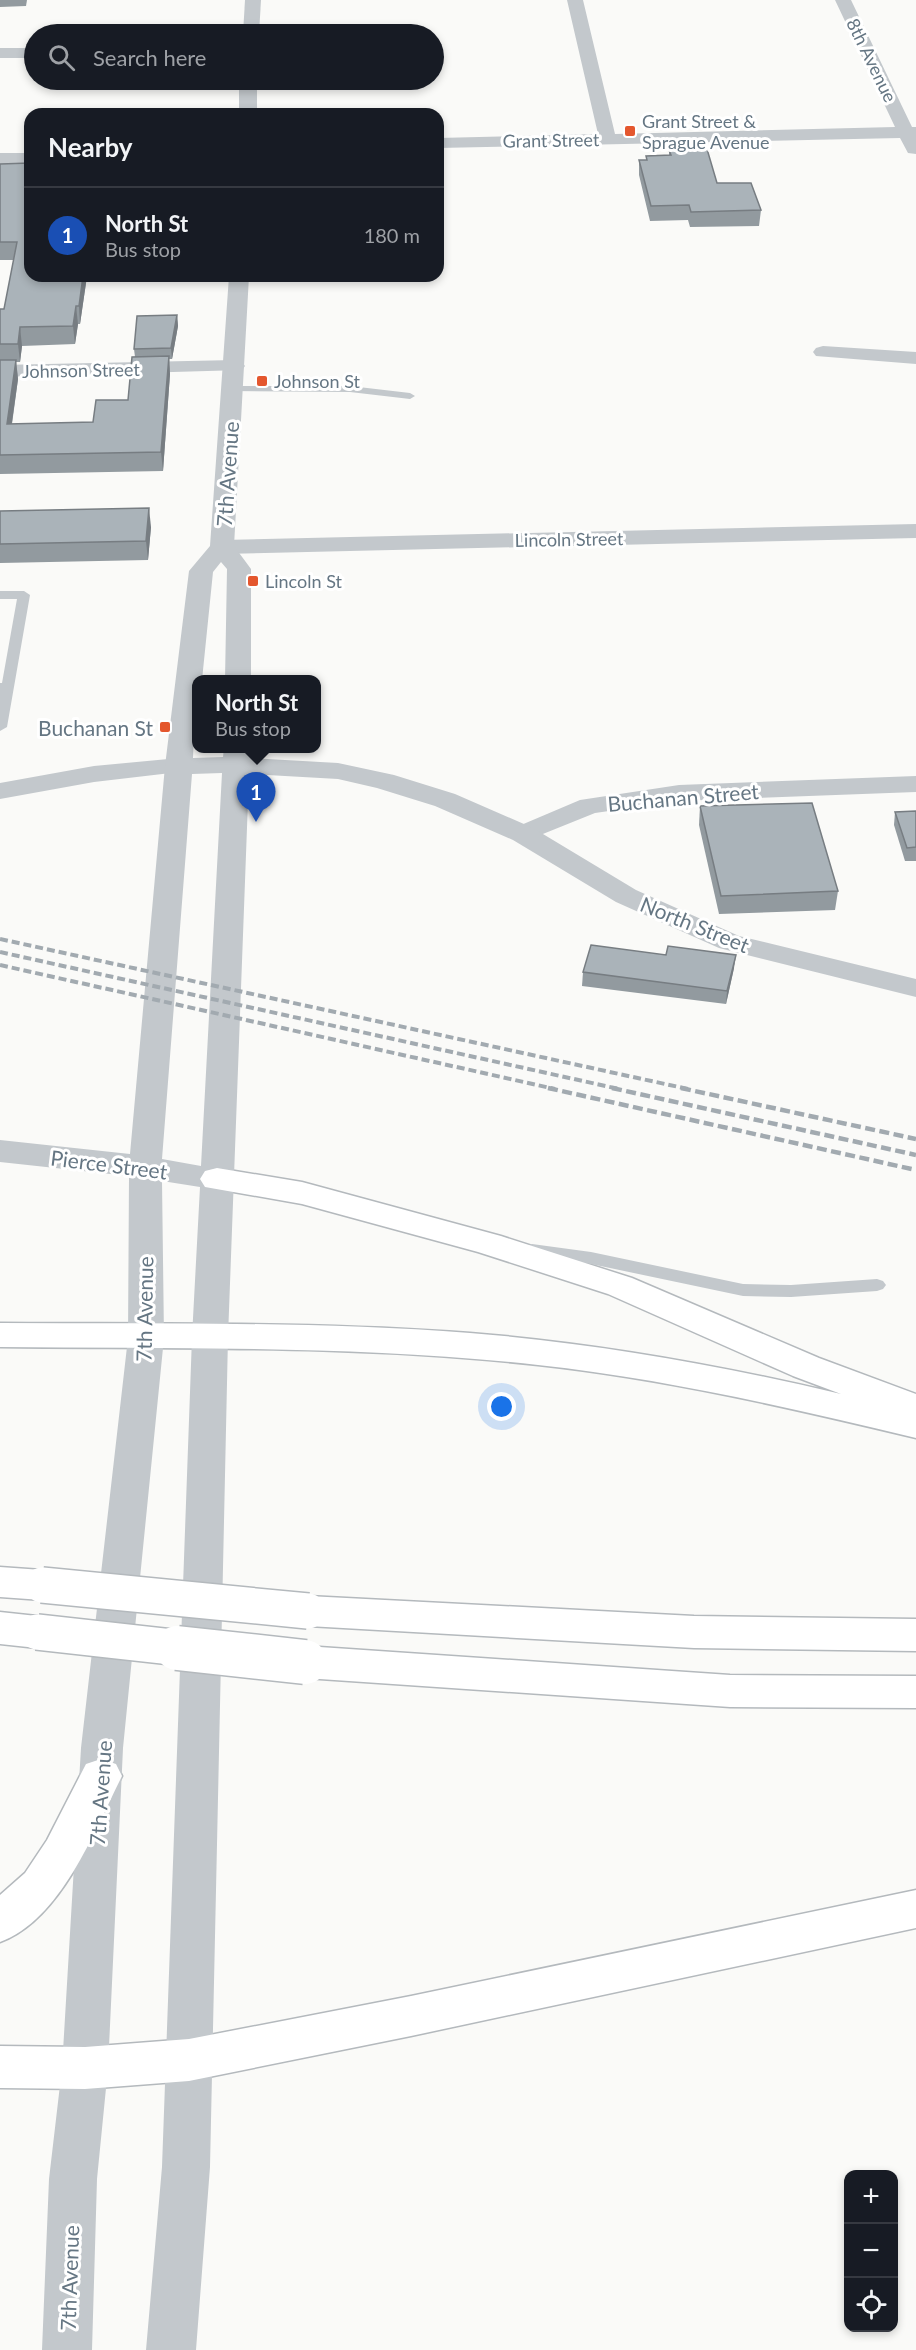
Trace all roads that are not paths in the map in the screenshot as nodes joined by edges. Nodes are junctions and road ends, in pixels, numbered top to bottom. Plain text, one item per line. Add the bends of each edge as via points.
1 (253, 0) edge
2 (575, 0) edge
3 (843, 0) edge
4 (252, 24) edge
5 (24, 52) edge
6 (0, 53) edge
7 (248, 90) edge
8 (248, 108) edge
9 (911, 133) edge
10 (608, 139) junction
11 (444, 143) edge
12 (916, 152) edge
13 (0, 159) edge
14 (24, 159) edge
15 (239, 282) edge
16 (823, 352) dead end
17 (916, 358) edge
18 (0, 371) edge
19 (234, 378) junction
20 (410, 396) dead end
21 (916, 531) edge
22 (222, 547) junction
23 (0, 595) edge
24 (238, 675) edge
25 (4, 687) edge
26 (0, 728) edge
27 (237, 757) edge
28 (179, 766) junction
29 (916, 784) edge
30 (0, 791) edge
31 (523, 834) junction
32 (916, 988) edge
33 (0, 1151) edge
34 (145, 1168) junction
35 (217, 1179) junction
36 (489, 1244) junction
37 (877, 1285) dead end
38 (0, 1335) edge
39 (210, 1337) junction
40 (146, 1338) junction
41 (916, 1408) edge
42 (916, 1425) edge
43 (0, 1582) edge
44 (18, 1630) edge
45 (916, 1635) edge
46 (916, 1692) edge
47 (101, 1776) junction
48 (916, 1909) edge
49 (0, 1923) edge
50 (189, 2060) junction
51 (0, 2067) edge
52 (85, 2068) junction
53 (67, 2350) edge
54 (171, 2350) edge

1 - 4 street
2 - 10 street
3 - 9 street, 8th Avenue
5 - 6 street
7 - 8 street
9 - 10 street, Grant Street
9 - 12 street, 8th Avenue
10 - 11 street, Grant Street
13 - 14 street
15 - 19 street, 7th Avenue
16 - 17 street
18 - 19 street, Johnson Street
19 - 20 lane
19 - 22 street, 7th Avenue
21 - 22 street, Lincoln Street
22 - 24 street via 239,569
22 - 28 street, 7th Avenue via 201,571
23 - 25 lane via 24,594
25 - 26 lane
27 - 28 street
27 - 31 street via 384,781 445,800
27 - 35 street
28 - 30 street via 94,774
28 - 34 street, 7th Avenue
29 - 31 street, Buchanan Street via 641,796 589,806
31 - 32 street, North Street via 626,896 729,942
33 - 34 street, Pierce Street
34 - 35 street, Pierce Street
34 - 40 street, 7th Avenue
35 - 36 highway via 302,1193
35 - 39 street
36 - 37 lane via 591,1258 743,1290
36 - 41 highway via 620,1286 806,1367
38 - 40 highway
39 - 40 highway
39 - 42 highway via 420,1342 537,1352 749,1385
39 - 50 street
40 - 47 street, 7th Avenue
43 - 45 highway, bridge via 308,1611 694,1632
44 - 46 highway, bridge via 305,1662 730,1691
47 - 49 highway via 40,1886
47 - 52 street, 7th Avenue
48 - 50 highway
50 - 52 highway
50 - 54 street via 186,2167
51 - 52 highway
52 - 53 street, 7th Avenue via 73,2179

